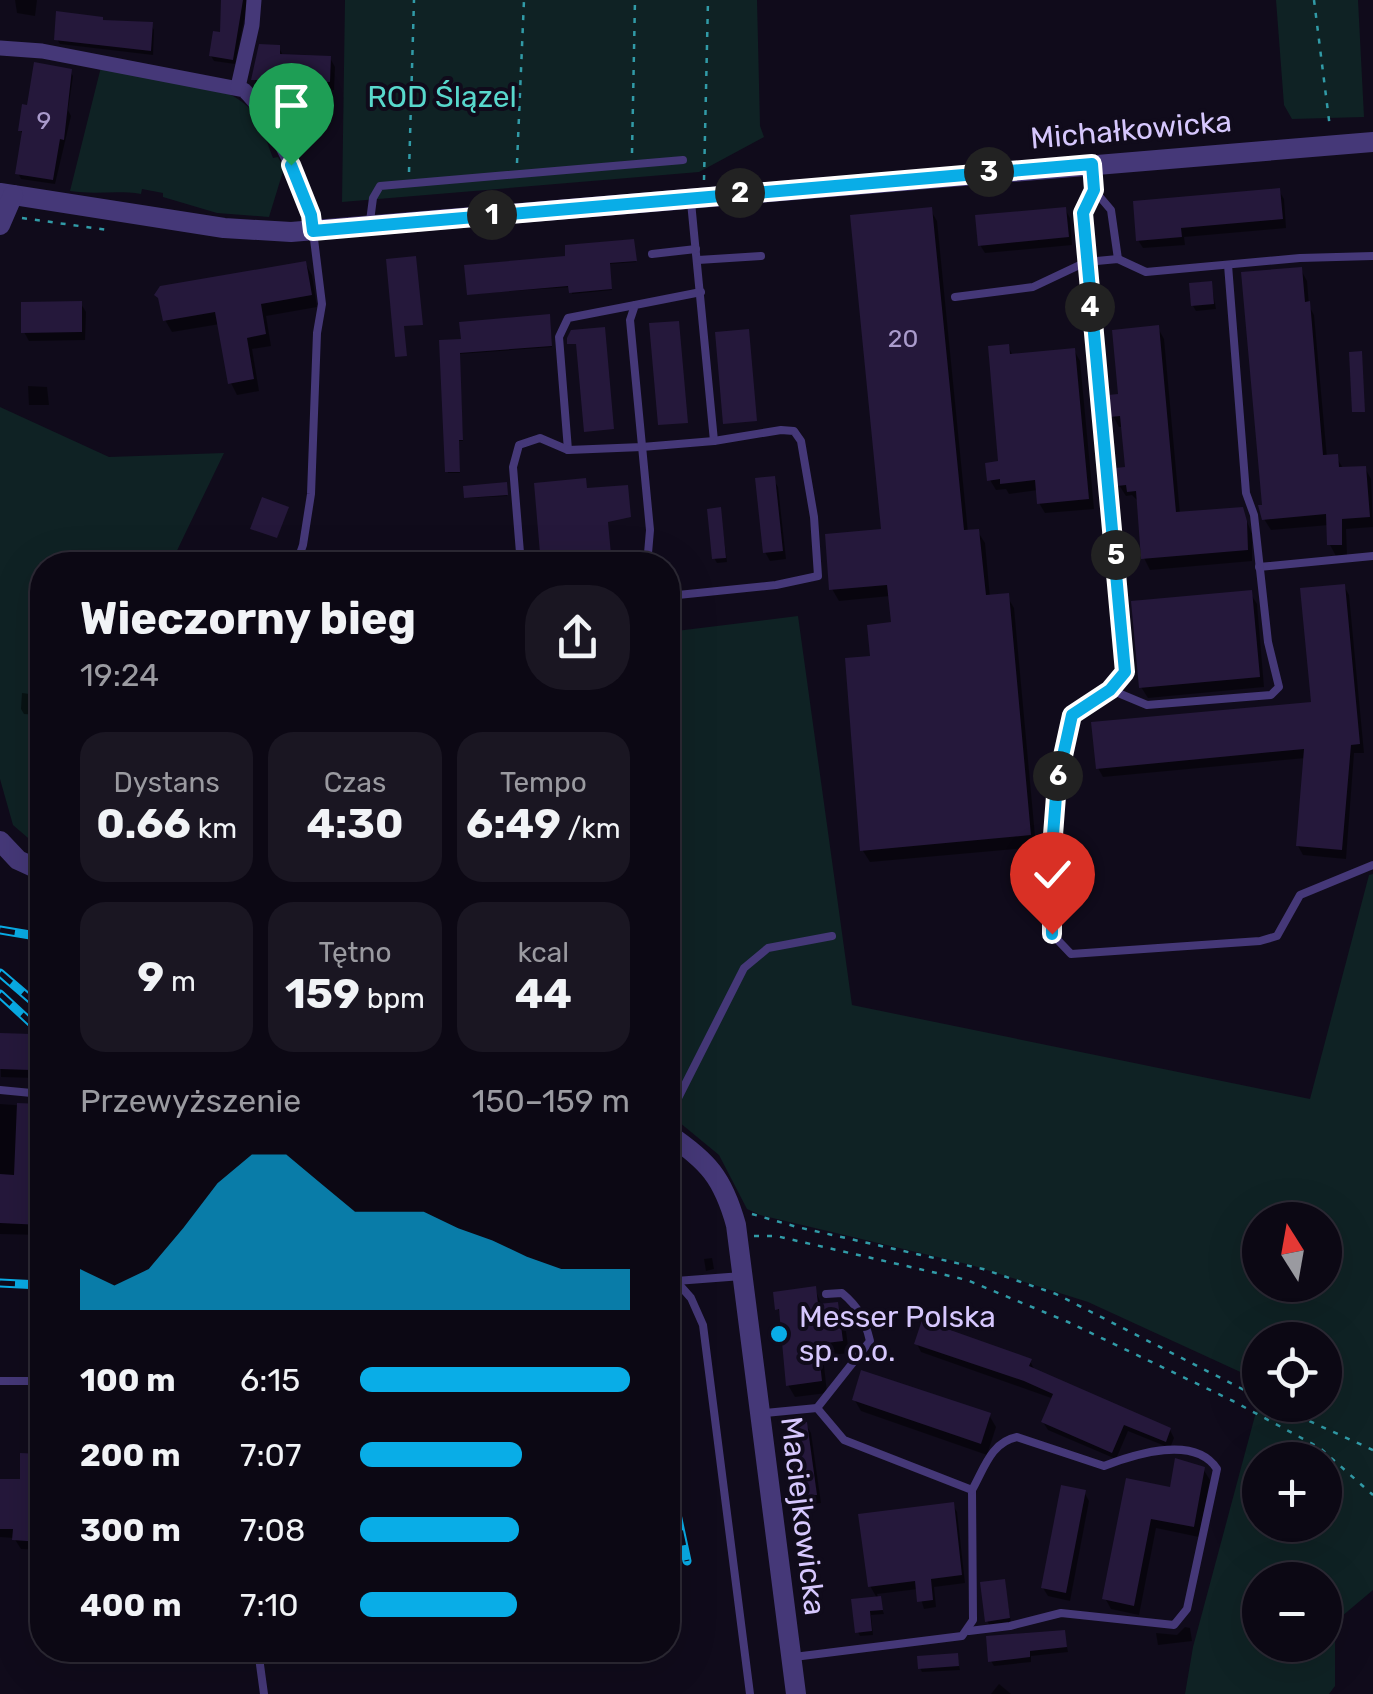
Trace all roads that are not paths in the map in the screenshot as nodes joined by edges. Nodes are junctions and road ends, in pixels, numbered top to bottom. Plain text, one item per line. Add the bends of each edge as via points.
1 (254, 0) edge
2 (0, 48) edge
3 (238, 87) junction
4 (1373, 142) edge
5 (683, 160) dead end
6 (1092, 164) junction
7 (1094, 190) junction
8 (6, 194) edge
9 (697, 197) junction
10 (8, 222) edge
11 (370, 226) junction
12 (313, 231) junction
13 (696, 249) junction
14 (652, 254) dead end
15 (761, 256) dead end
16 (1373, 256) edge
17 (1118, 259) junction
18 (698, 260) junction
19 (1086, 262) junction
20 (1228, 265) junction
21 (701, 292) junction
22 (955, 297) dead end
23 (636, 304) junction
24 (714, 441) junction
25 (642, 448) junction
26 (568, 450) junction
27 (301, 552) edge
28 (520, 552) edge
29 (648, 552) edge
30 (1373, 556) edge
31 (1259, 567) junction
32 (680, 595) edge
33 (1110, 690) junction
34 (0, 841) edge
35 (1373, 865) edge
36 (30, 866) edge
37 (832, 936) dead end
38 (0, 1090) edge
39 (30, 1093) edge
40 (680, 1094) edge
41 (680, 1143) edge
42 (742, 1276) junction
43 (680, 1280) edge
44 (680, 1288) edge
45 (826, 1294) dead end
46 (0, 1380) edge
47 (30, 1381) edge
48 (817, 1408) junction
49 (760, 1414) junction
50 (972, 1490) junction
51 (969, 1631) junction
52 (792, 1657) junction
53 (260, 1662) edge
54 (264, 1694) edge
55 (750, 1694) edge
56 (796, 1694) edge

1 - 3 street
2 - 3 street
3 - 12 street via 265,112
4 - 6 street, Michałkowicka
5 - 11 lane via 380,186
6 - 7 lane
6 - 9 street, Michałkowicka
7 - 17 lane via 1112,210
7 - 19 lane via 1083,213
8 - 10 street
8 - 12 street, Michałkowicka via 224,228
9 - 11 street, Michałkowicka
9 - 13 lane
11 - 12 street, Michałkowicka
12 - 27 lane via 322,304 311,494
13 - 14 lane
13 - 18 lane
15 - 18 lane
16 - 20 lane
17 - 19 lane
17 - 20 lane via 1146,272
18 - 21 lane
19 - 22 lane via 1033,287
19 - 33 lane via 1125,672
20 - 31 lane via 1246,493
21 - 23 lane
21 - 24 lane
23 - 25 lane via 630,320
23 - 26 lane via 568,318 559,337
24 - 25 lane
24 - 32 lane via 794,431 814,516 818,576
25 - 26 lane
25 - 29 lane
26 - 28 lane via 540,438 519,445 513,468
30 - 31 lane
31 - 33 lane via 1277,692 1147,705
33 - 35 lane via 1072,715 1057,783 1052,934 1072,954 1277,936 1300,896
34 - 36 street
37 - 40 lane via 768,948 744,968
38 - 39 lane
41 - 42 street, Maciejkowicka via 706,1161 726,1190
42 - 43 lane
42 - 49 street, Maciejkowicka
44 - 55 lane via 704,1325
45 - 48 lane via 842,1293 855,1303 870,1342
46 - 47 lane
48 - 49 lane
48 - 50 lane via 844,1440
49 - 52 street, Maciejkowicka
50 - 51 lane
50 - 51 lane via 994,1450 1017,1438 1104,1466 1129,1456 1192,1451 1209,1457 1217,1469 1188,1609 1174,1626 1061,1613
51 - 52 lane
52 - 56 street, Maciejkowicka
53 - 54 lane

